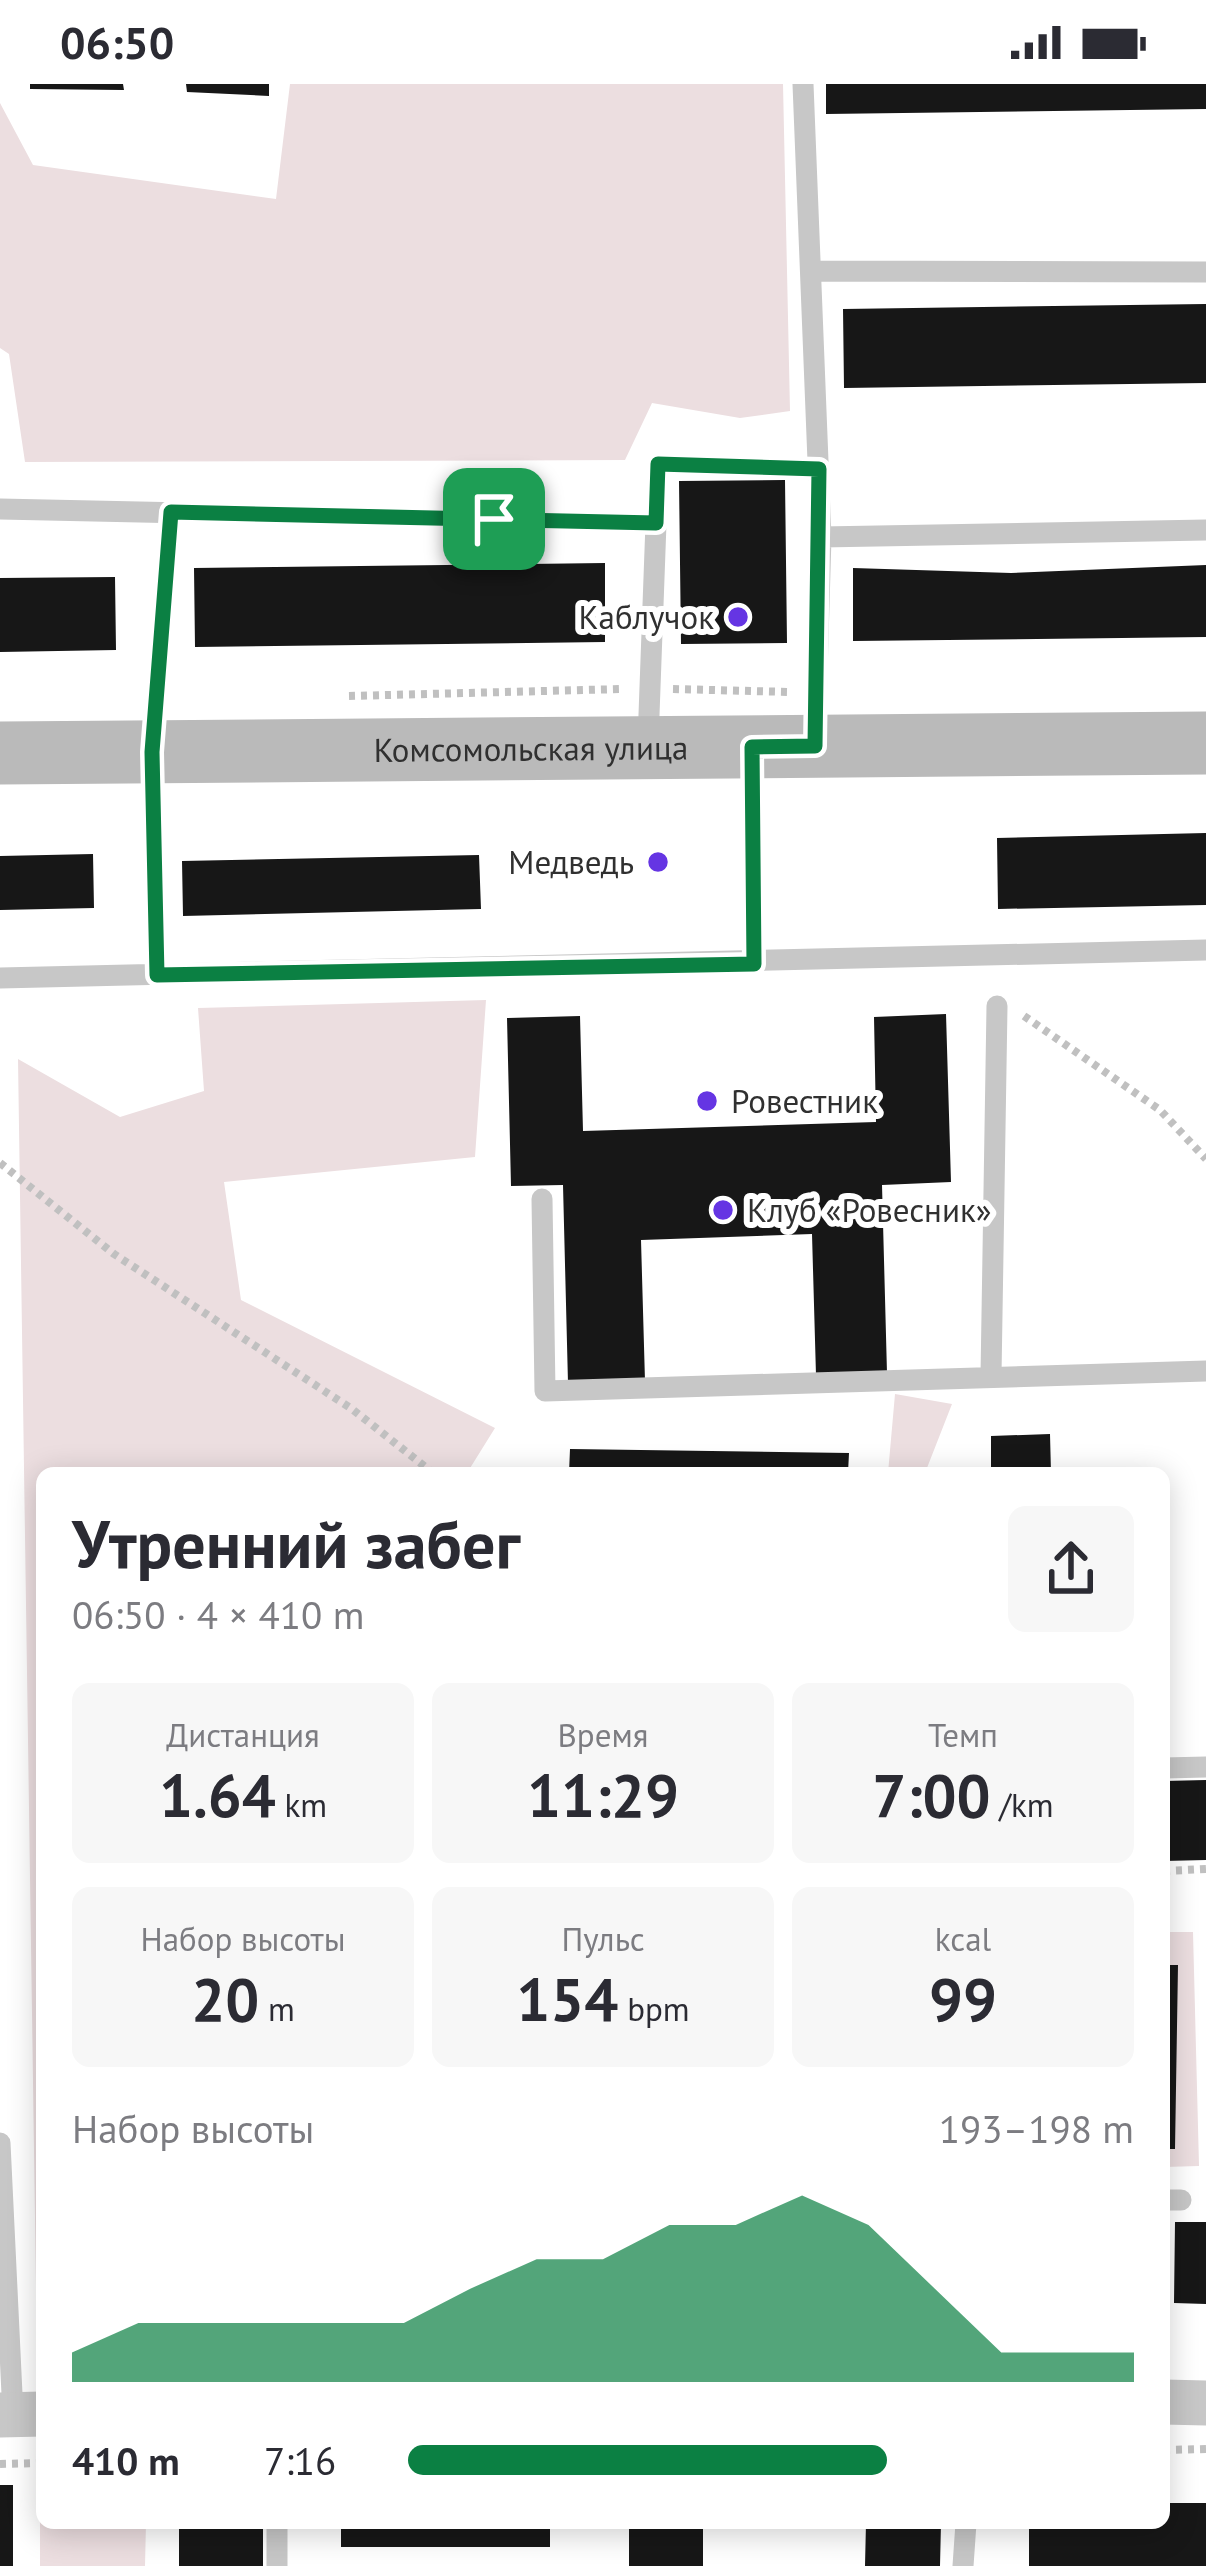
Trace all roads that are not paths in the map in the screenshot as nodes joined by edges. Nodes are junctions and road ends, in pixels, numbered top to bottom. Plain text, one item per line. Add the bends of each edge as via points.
1 (803, 84) edge
2 (814, 272) junction
3 (1206, 272) edge
4 (819, 469) junction
5 (0, 509) edge
6 (171, 512) junction
7 (656, 523) junction
8 (1206, 530) edge
9 (821, 537) junction
10 (1206, 742) edge
11 (815, 746) junction
12 (752, 747) junction
13 (648, 748) junction
14 (152, 752) junction
15 (0, 753) edge
16 (1206, 950) edge
17 (754, 964) junction
18 (157, 975) junction
19 (0, 978) edge
20 (1006, 1009) road end
21 (542, 1198) dead end
22 (1206, 1371) edge
23 (991, 1376) junction
24 (1206, 1767) edge
25 (1170, 1768) edge
26 (0, 2144) edge
27 (1170, 2402) edge
28 (1206, 2403) edge
29 (18, 2415) edge
30 (278, 2529) edge
31 (966, 2529) edge
32 (278, 2566) edge
33 (963, 2566) edge

1 - 2 lane
2 - 3 lane
2 - 4 lane
4 - 7 lane via 658,464
4 - 9 lane
5 - 6 lane
6 - 7 lane
6 - 14 lane
7 - 13 lane
8 - 9 lane
9 - 11 lane
10 - 11 street, Комсомольская улица
11 - 12 street, Комсомольская улица
12 - 13 street, Комсомольская улица
12 - 17 lane
13 - 14 street, Комсомольская улица
14 - 15 street, Комсомольская улица
14 - 18 lane
16 - 17 lane
17 - 18 lane
18 - 19 lane
20 - 23 lane
21 - 23 lane via 545,1391
22 - 23 lane
24 - 25 lane
26 - 29 lane
27 - 28 street
30 - 32 lane
31 - 33 lane

